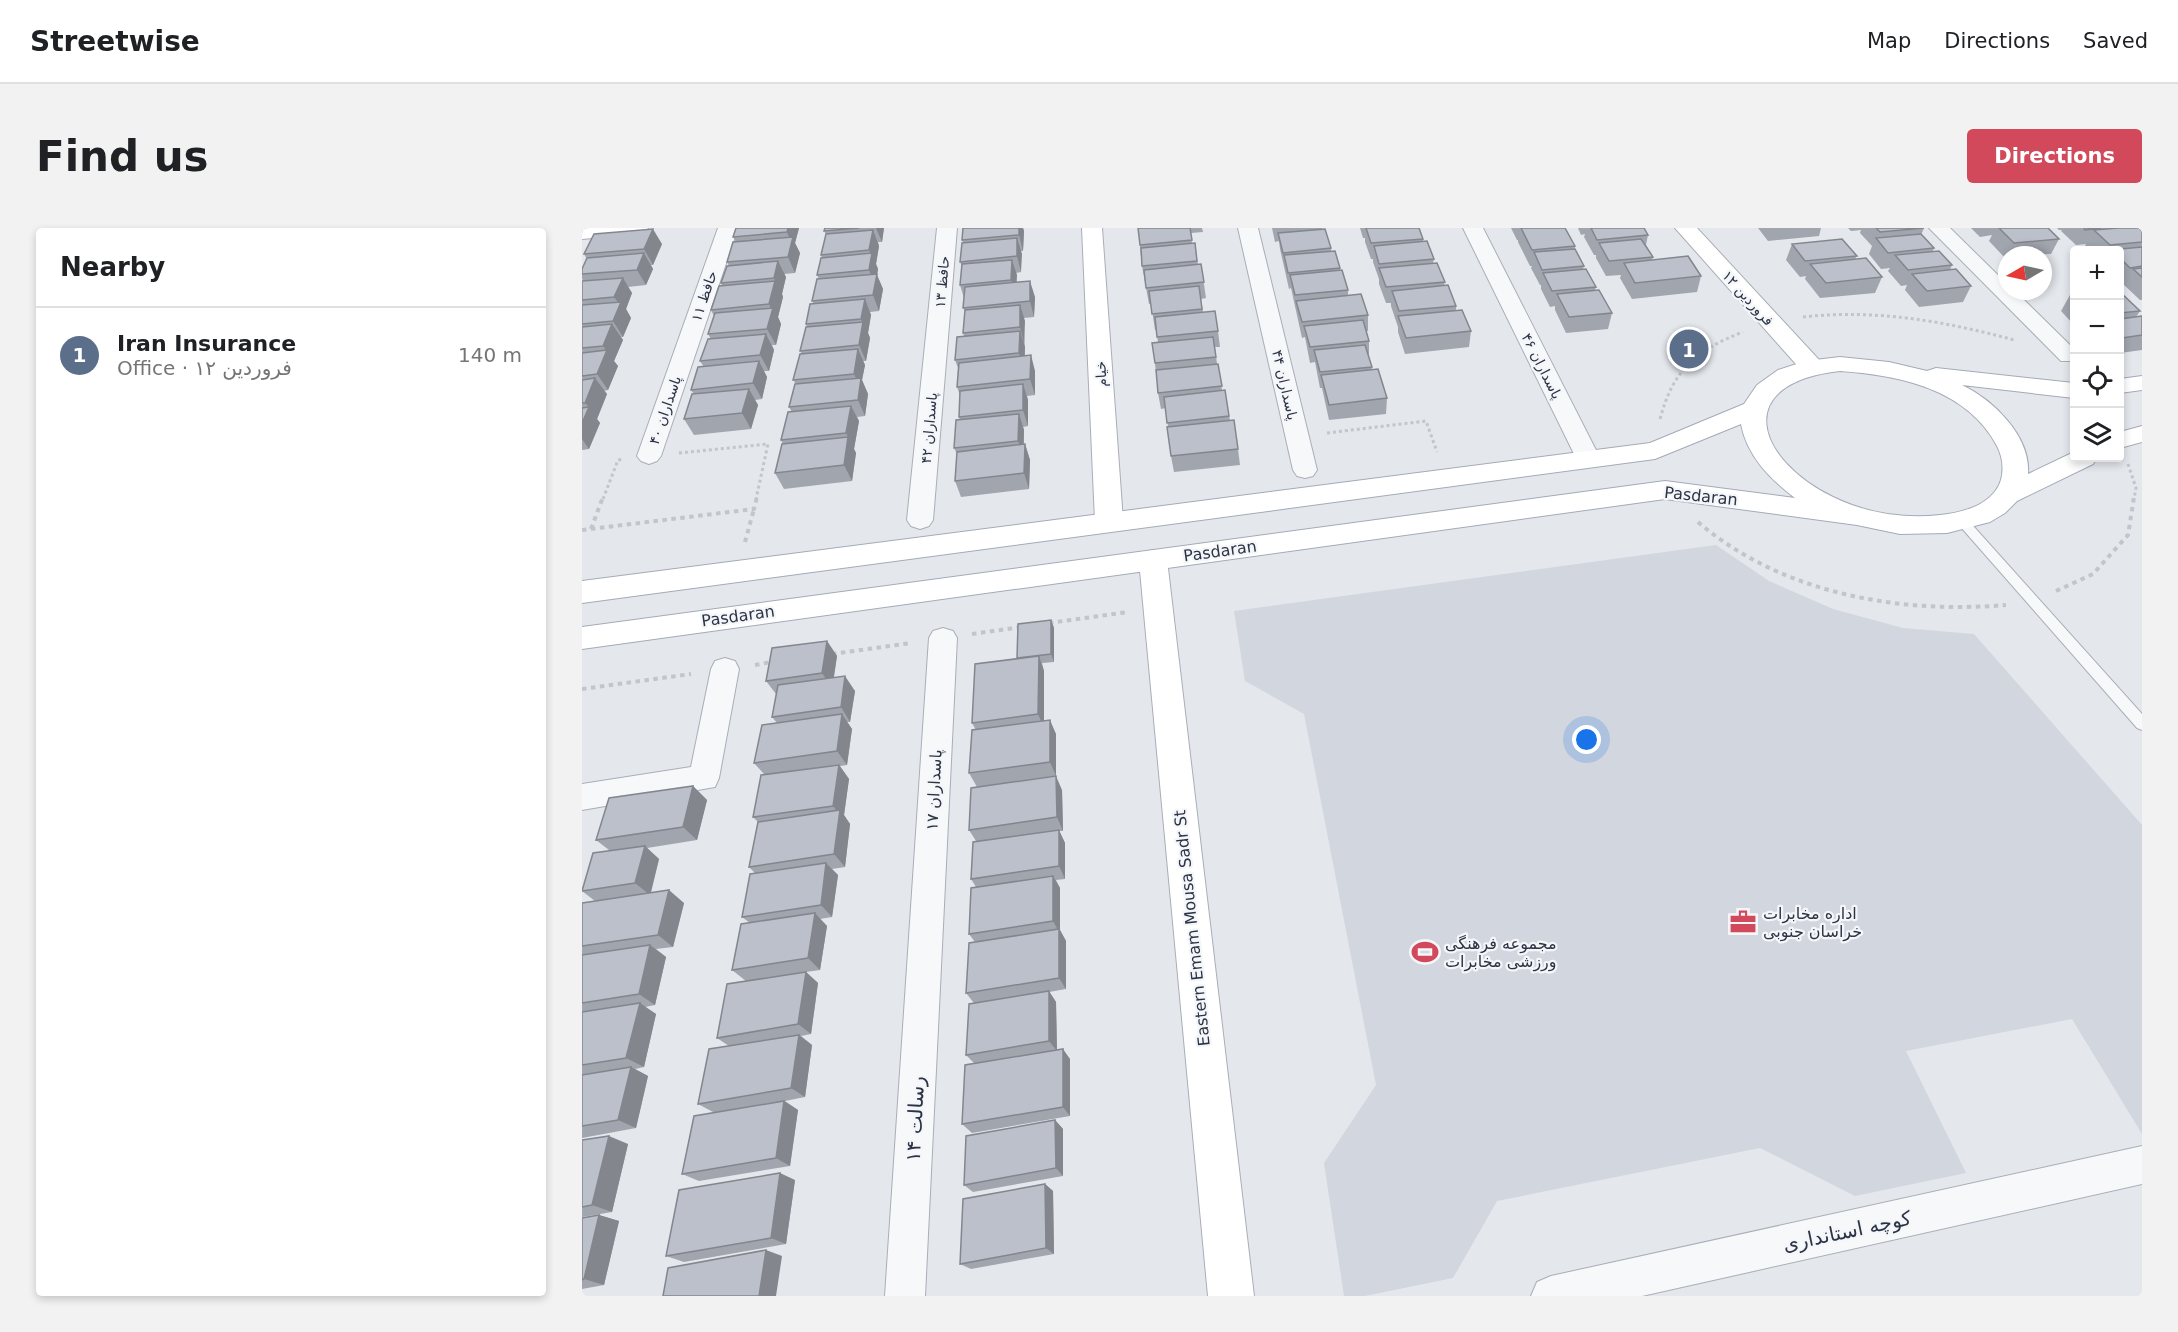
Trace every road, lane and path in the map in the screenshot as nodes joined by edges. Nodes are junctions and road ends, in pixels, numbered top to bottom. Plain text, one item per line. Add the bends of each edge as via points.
1 (638, 228) edge
2 (728, 228) edge
3 (947, 228) edge
4 (1092, 228) edge
5 (1248, 228) edge
6 (1473, 228) edge
7 (1685, 228) edge
8 (1939, 228) edge
9 (582, 233) edge
10 (938, 336) joint
11 (2069, 356) dead end
12 (681, 364) joint
13 (1812, 367) junction
14 (1904, 371) junction
15 (2142, 383) edge
16 (2124, 385) edge
17 (2070, 390) edge
18 (1755, 410) junction
19 (2142, 434) edge
20 (1298, 437) junction
21 (2124, 439) edge
22 (2124, 452) edge
23 (1438, 453) dead end
24 (649, 456) junction
25 (1588, 458) junction
26 (2076, 462) edge
27 (1305, 470) dead end
28 (1665, 490) junction
29 (2007, 495) junction
30 (754, 509) junction
31 (1857, 516) junction
32 (921, 520) dead end
33 (1108, 521) junction
34 (1963, 522) junction
35 (591, 529) junction
36 (582, 530) edge
37 (745, 542) dead end
38 (1153, 560) junction
39 (582, 592) edge
40 (2033, 601) junction
41 (1158, 608) junction
42 (1045, 624) edge
43 (1022, 627) edge
44 (582, 638) edge
45 (943, 638) junction
46 (828, 654) edge
47 (783, 661) edge
48 (725, 669) junction
49 (582, 689) edge
50 (2142, 724) edge
51 (582, 797) edge
52 (925, 942) joint
53 (2142, 1166) edge
54 (905, 1296) edge
55 (1231, 1296) edge
56 (1551, 1296) edge

1 - 9 main road
2 - 12 street, حافظ ۱۱
3 - 10 street, حافظ ۱۳
4 - 33 main road, خیام
5 - 20 street, پاسداران ۴۴
6 - 25 street, پاسداران ۴۶
7 - 13 main road, ۱۲ فروردین
8 - 11 street
10 - 32 street, پاسداران ۴۲
12 - 24 street, پاسداران ۴۰
13 - 14 main road via 1872,365
13 - 18 main road via 1768,388
14 - 17 main road
14 - 29 main road via 1964,396 2006,434 2015,456 2016,477
15 - 16 main road
18 - 25 main road via 1655,451
18 - 31 main road via 1753,423 1758,444 1771,465 1794,486
19 - 21 main road
20 - 23 path via 1426,421
20 - 27 street, پاسداران ۴۴
22 - 40 path via 2136,488 2128,535 2093,574
24 - 30 path via 768,444
24 - 35 path via 618,460
25 - 33 main road
26 - 29 main road
28 - 31 main road, Pasdaran
28 - 38 main road, Pasdaran
28 - 40 path via 1705,529 1760,563 1826,590 1898,606 1957,609
29 - 34 main road via 1989,511
30 - 35 path
30 - 37 path
31 - 34 main road via 1894,524 1930,526
33 - 39 main road
34 - 40 lane
35 - 36 path
38 - 41 main road, Eastern Emam Mousa Sadr St
38 - 44 main road, Pasdaran
40 - 50 lane
41 - 42 path
41 - 55 main road, Eastern Emam Mousa Sadr St
43 - 45 path
45 - 46 path
45 - 52 street, پاسداران ۱۷
47 - 48 path
48 - 49 path
48 - 51 street via 704,778
52 - 54 street, رسالت ۱۴
53 - 56 street, کوچه استانداری

